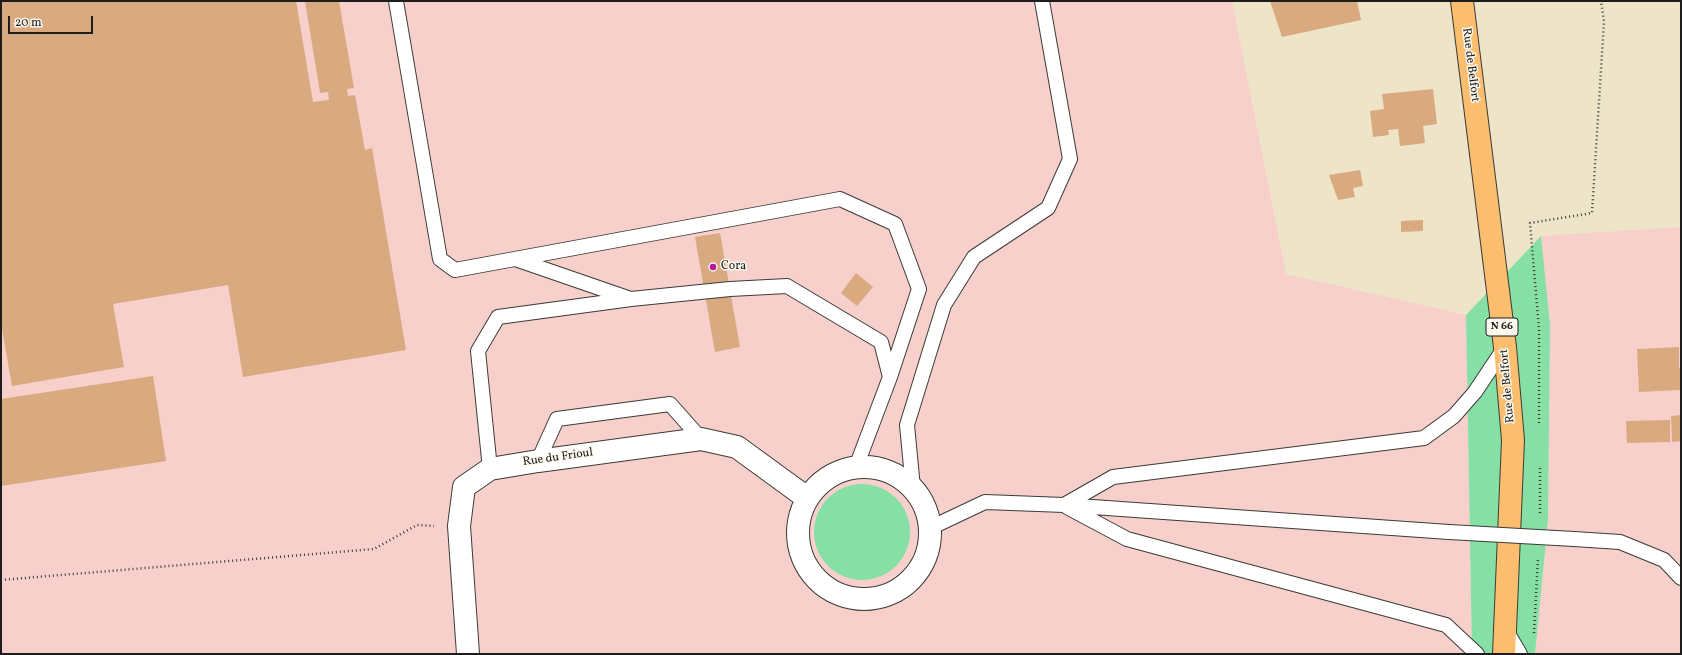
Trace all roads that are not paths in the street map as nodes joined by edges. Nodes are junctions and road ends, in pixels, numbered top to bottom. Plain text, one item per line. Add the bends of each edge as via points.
1 (396, 1) edge
2 (1042, 1) edge
3 (1462, 1) edge
4 (515, 259) junction
5 (631, 299) junction
6 (1505, 347) junction
7 (890, 376) junction
8 (702, 439) junction
9 (538, 460) junction
10 (856, 467) junction
11 (490, 469) junction
12 (913, 488) junction
13 (807, 498) junction
14 (1064, 505) junction
15 (930, 528) junction
16 (1681, 578) edge
17 (1506, 630) junction
18 (468, 654) edge
19 (1478, 654) edge
20 (1504, 654) edge
21 (1520, 654) edge

1 - 4 lane via 440,259 455,270
2 - 12 lane via 1070,159 1048,208 974,257 944,305 907,425
3 - 6 main road, Rue de Belfort / N 66
4 - 5 lane
4 - 7 lane via 840,199 895,224 919,289
5 - 7 lane via 730,288 787,286 881,342
5 - 11 lane via 498,317 478,351
6 - 14 lane via 1475,392 1454,416 1424,438 1113,476
6 - 17 main road, Rue de Belfort / N 66 via 1513,440
7 - 10 lane
8 - 9 street, Rue du Frioul
8 - 9 lane via 670,404 557,419
8 - 13 street, Rue du Frioul via 737,447
9 - 11 street, Rue du Frioul
10 - 12 street via 877,467 897,475
10 - 13 street via 837,472 820,483
11 - 18 street, Rue du Frioul via 464,487 458,526
12 - 15 street via 925,507
13 - 15 street via 799,517 798,537 802,557 812,574 827,588 845,596 865,599 885,595 904,585 919,569 928,550
14 - 15 lane via 985,502
14 - 16 lane, bridge via 1620,542 1664,560
14 - 19 lane via 1127,539 1446,625
17 - 20 main road, Rue de Belfort / N 66
17 - 21 lane

